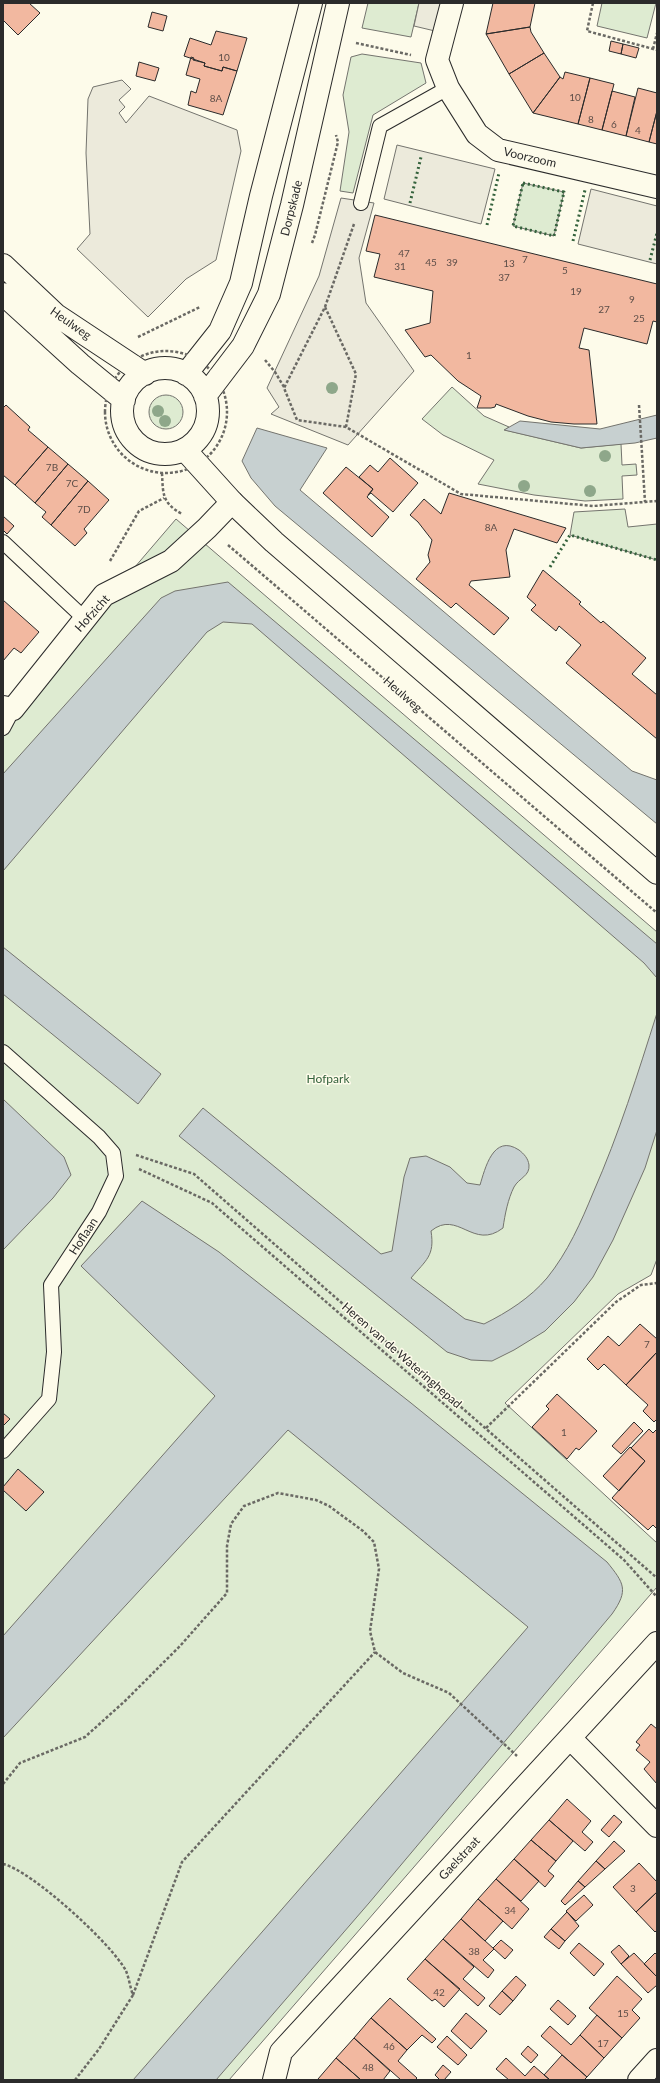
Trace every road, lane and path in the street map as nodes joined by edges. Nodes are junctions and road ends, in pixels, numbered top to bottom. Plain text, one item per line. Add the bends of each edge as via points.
1 (310, 3) edge
2 (338, 3) edge
3 (452, 3) edge
4 (593, 3) edge
5 (657, 33) edge
6 (329, 37) junction
7 (655, 49) edge
8 (437, 60) junction
9 (448, 88) junction
10 (657, 187) edge
11 (361, 202) joint
12 (3, 265) edge
13 (3, 294) edge
14 (206, 304) dead end
15 (325, 307) junction
16 (136, 338) dead end
17 (192, 367) junction
18 (137, 368) junction
19 (211, 387) junction
20 (117, 394) junction
21 (639, 404) dead end
22 (346, 426) junction
23 (191, 457) junction
24 (162, 473) junction
25 (164, 498) junction
26 (657, 501) edge
27 (232, 502) junction
28 (644, 502) junction
29 (207, 528) junction
30 (3, 542) edge
31 (104, 596) junction
32 (85, 619) junction
33 (8, 708) edge
34 (3, 728) edge
35 (657, 873) edge
36 (657, 913) edge
37 (3, 1052) edge
38 (112, 1154) junction
39 (657, 1283) edge
40 (486, 1428) junction
41 (3, 1451) edge
42 (657, 1578) edge
43 (657, 1597) edge
44 (657, 1643) edge
45 (375, 1652) junction
46 (570, 1738) junction
47 (508, 1746) dead end
48 (3, 1784) edge
49 (657, 1826) edge
50 (3, 1864) edge
51 (132, 1995) junction
52 (657, 2060) edge
53 (75, 2080) edge
54 (274, 2080) edge
55 (639, 2080) edge

1 - 17 street via 241,283 220,331
2 - 6 street, Dorpskade
3 - 8 street
4 - 7 path via 587,31
5 - 7 path
6 - 8 path
6 - 19 street, Dorpskade via 296,191 269,294 243,346
8 - 9 street, Voorzoom
9 - 10 street, Voorzoom via 477,134 498,150
9 - 11 lane via 380,126
11 - 15 path
12 - 18 street, Heulweg via 56,315
13 - 20 street, Heulweg
14 - 16 path
15 - 22 path via 356,374
15 - 22 path via 284,388 297,420
17 - 18 street via 178,370
17 - 18 path via 179,352 157,351 142,355
17 - 19 path
17 - 19 street via 194,380
18 - 20 street via 132,385
18 - 20 path via 117,374
19 - 23 street via 205,427
19 - 23 path via 225,398 226,424 220,440 210,454
20 - 23 street via 124,424 138,444 148,451 160,454
20 - 24 path via 104,416 114,444 134,464
21 - 28 path
22 - 28 path via 461,494 593,506
23 - 24 path via 180,471
23 - 27 street
24 - 25 path
25 - 29 path, Heulweg via 172,509
25 - 31 path via 139,511 110,561
26 - 28 path
27 - 29 street, Hofzicht
27 - 35 street via 274,542
29 - 31 street, Hofzicht via 171,561
29 - 36 path, Heulweg
30 - 32 lane
31 - 32 street, Hofzicht
32 - 33 street, Hofzicht
33 - 34 lane
37 - 38 lane via 99,1137
38 - 40 path via 129,1153 194,1174
38 - 41 lane, Hoflaan via 116,1176 99,1212 51,1285 54,1352 49,1399
38 - 43 path, Heren van de Wateringhepad via 212,1203 624,1560
39 - 40 path via 641,1285 616,1302
40 - 42 path
44 - 46 street, Gaelstraat
45 - 47 path via 403,1673 449,1693
45 - 48 path via 370,1630 379,1569 374,1542 329,1506 316,1500 278,1493 244,1506 231,1524 227,1546 227,1594 180,1646 86,1737 20,1763
45 - 51 path via 182,1862
46 - 49 street
46 - 54 street, Gaelstraat via 281,2052
50 - 51 path via 30,1876 105,1942 126,1971
51 - 53 path via 99,2049
52 - 55 street

